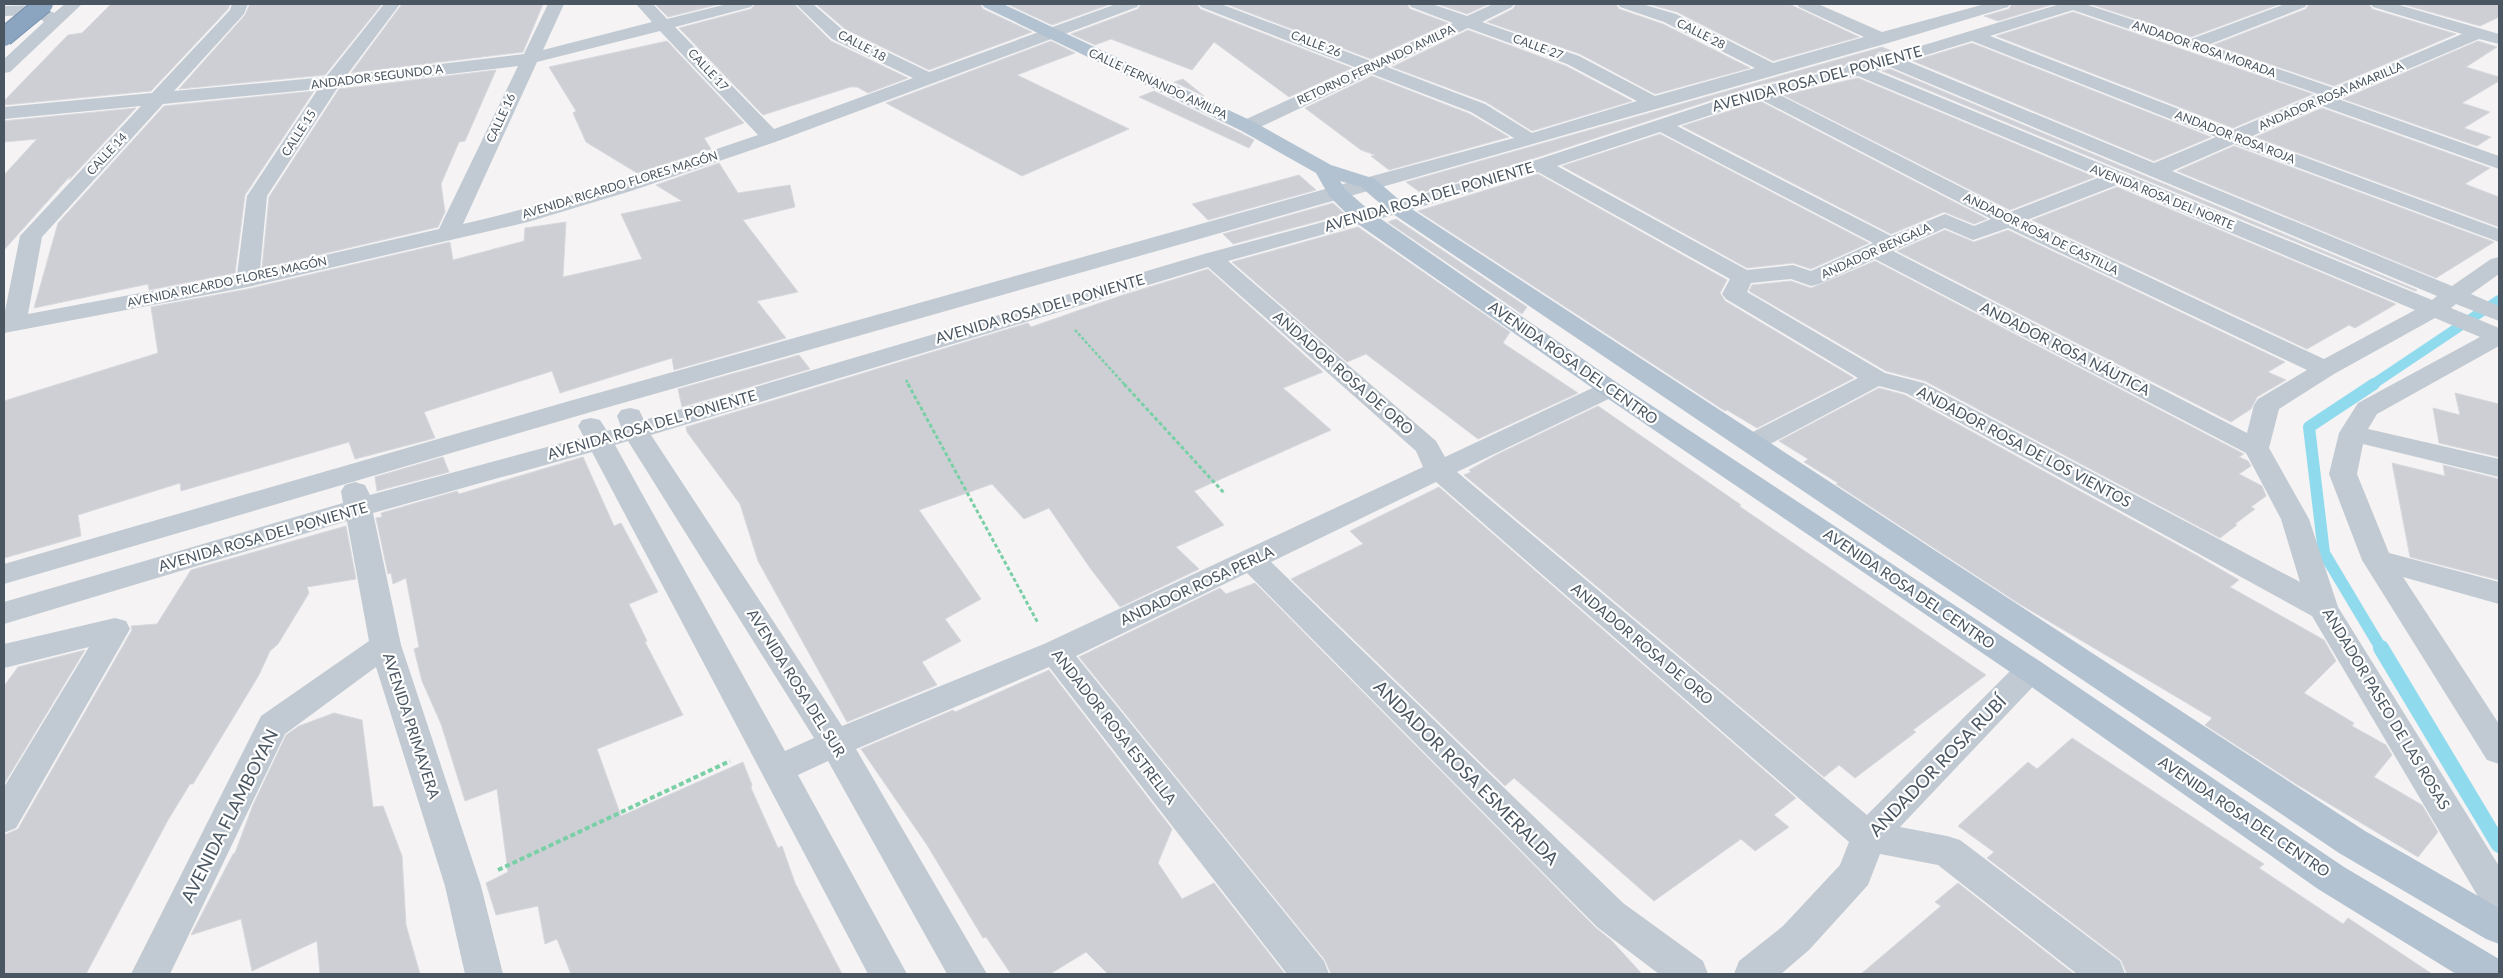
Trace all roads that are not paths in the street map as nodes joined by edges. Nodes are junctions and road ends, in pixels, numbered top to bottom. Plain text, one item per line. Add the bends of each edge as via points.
1 (44, 4) edge
2 (74, 4) edge
3 (240, 4) edge
4 (392, 4) edge
5 (556, 4) edge
6 (644, 4) edge
7 (745, 4) edge
8 (804, 4) edge
9 (990, 4) edge
10 (1131, 4) edge
11 (1207, 4) edge
12 (1417, 4) edge
13 (1506, 4) edge
14 (1626, 4) edge
15 (1804, 4) edge
16 (1942, 4) edge
17 (2002, 4) edge
18 (2074, 4) edge
19 (2299, 4) edge
20 (2379, 4) edge
21 (4, 10) edge
22 (53, 22) junction
23 (1468, 22) junction
24 (1971, 24) junction
25 (665, 25) junction
26 (1050, 32) junction
27 (2478, 33) junction
28 (4, 37) edge
29 (1882, 39) junction
30 (2499, 39) edge
31 (2192, 45) junction
32 (1858, 46) junction
33 (1826, 55) junction
34 (529, 59) junction
35 (1890, 61) junction
36 (1373, 66) junction
37 (4, 68) edge
38 (1773, 70) junction
39 (1860, 70) junction
40 (926, 78) junction
41 (332, 82) junction
42 (1761, 92) junction
43 (2329, 97) junction
44 (156, 100) junction
45 (4, 113) edge
46 (1656, 113) junction
47 (1246, 126) junction
48 (771, 137) junction
49 (2233, 137) junction
50 (1530, 140) junction
51 (2499, 163) edge
52 (1540, 165) junction
53 (2156, 170) junction
54 (2116, 178) junction
55 (1330, 180) junction
56 (1368, 183) junction
57 (1397, 208) junction
58 (1363, 217) junction
59 (2009, 220) junction
60 (448, 233) junction
61 (2499, 236) edge
62 (1883, 247) junction
63 (1212, 259) junction
64 (2499, 264) edge
65 (1743, 277) junction
66 (248, 280) junction
67 (2452, 305) junction
68 (9, 325) edge
69 (2496, 330) edge
70 (2325, 369) junction
71 (1876, 378) junction
72 (1610, 389) junction
73 (622, 395) junction
74 (582, 406) junction
75 (635, 431) junction
76 (2352, 433) junction
77 (599, 441) junction
78 (1752, 443) junction
79 (2256, 448) junction
80 (1432, 458) junction
81 (2499, 468) edge
82 (352, 474) junction
83 (358, 508) junction
84 (2377, 560) junction
85 (1252, 561) junction
86 (4, 574) edge
87 (2499, 593) edge
88 (2323, 608) junction
89 (4, 613) edge
90 (385, 645) junction
91 (1054, 652) junction
92 (4, 656) edge
93 (2030, 670) junction
94 (2496, 741) edge
95 (835, 743) junction
96 (771, 757) junction
97 (4, 818) edge
98 (1868, 837) junction
99 (2499, 898) edge
100 (2499, 927) edge
101 (150, 974) edge
102 (484, 974) edge
103 (888, 974) edge
104 (968, 974) edge
105 (1310, 974) edge
106 (1689, 974) edge
107 (1753, 974) edge
108 (2106, 974) edge
109 (2490, 974) edge

1 - 28 highway, bridge
2 - 22 street
3 - 44 street, CALLE 14 via 238,11
4 - 41 street, CALLE 15
5 - 34 street, CALLE 16
6 - 25 street, CALLE 17
7 - 25 street, ANDADOR SEGUNDO A
8 - 40 street, CALLE 18 via 838,35
9 - 26 main road, CALLE FERNANDO AMILPA
10 - 26 street, AVENIDA RICARDO FLORES MAGÓN
11 - 36 street, CALLE 26
12 - 23 street, CALLE 27
13 - 23 street, RETORNO FERNANDO AMILPA
14 - 38 street, CALLE 28 via 1670,18
15 - 29 street
16 - 24 street, ANDADOR ROSA ROJA
17 - 24 street, AVENIDA ROSA DEL PONIENTE
18 - 24 street, AVENIDA ROSA DEL PONIENTE
18 - 31 street, ANDADOR ROSA MORADA
19 - 31 street
20 - 27 street
21 - 22 street via 40,10
22 - 37 street
23 - 36 street, RETORNO FERNANDO AMILPA
23 - 46 street, CALLE 27 via 1573,60
24 - 29 street, AVENIDA ROSA DEL PONIENTE
24 - 35 street, AVENIDA ROSA DEL PONIENTE
24 - 49 street, ANDADOR ROSA ROJA
25 - 34 street, ANDADOR SEGUNDO A
25 - 48 street, CALLE 17
26 - 40 street, AVENIDA RICARDO FLORES MAGÓN
26 - 47 main road, CALLE FERNANDO AMILPA
27 - 30 street
27 - 43 street, ANDADOR ROSA AMARILLA
29 - 32 street, AVENIDA ROSA DEL PONIENTE
31 - 43 street, ANDADOR ROSA MORADA
32 - 33 street, AVENIDA ROSA DEL PONIENTE
32 - 35 street, AVENIDA ROSA DEL NORTE
33 - 38 street, AVENIDA ROSA DEL PONIENTE
33 - 39 street, AVENIDA ROSA DEL NORTE
34 - 41 street, ANDADOR SEGUNDO A
34 - 60 street, CALLE 16
35 - 39 street, AVENIDA ROSA DEL PONIENTE
35 - 53 street, AVENIDA ROSA DEL NORTE
36 - 47 street, RETORNO FERNANDO AMILPA
36 - 50 street, CALLE 26 via 1478,108
38 - 46 street, AVENIDA ROSA DEL PONIENTE
39 - 42 street, AVENIDA ROSA DEL PONIENTE
39 - 54 street, AVENIDA ROSA DEL NORTE
40 - 48 street, AVENIDA RICARDO FLORES MAGÓN
41 - 44 street, ANDADOR SEGUNDO A
41 - 66 street, CALLE 15 via 257,196
42 - 46 street, AVENIDA ROSA DEL PONIENTE
42 - 59 street, ANDADOR ROSA DE CASTILLA
43 - 49 street, ANDADOR ROSA AMARILLA
43 - 51 street, ANDADOR ROSA MORADA
44 - 45 street, ANDADOR SEGUNDO A
44 - 68 street, CALLE 14 via 31,236
46 - 50 street, AVENIDA ROSA DEL PONIENTE
46 - 52 street, AVENIDA ROSA DEL PONIENTE
46 - 62 street, ANDADOR ROSA NÁUTICA
47 - 55 main road, CALLE FERNANDO AMILPA
48 - 60 street, AVENIDA RICARDO FLORES MAGÓN via 624,187 520,217
49 - 53 street, ANDADOR ROSA AMARILLA
49 - 61 street, ANDADOR ROSA ROJA
50 - 56 street, AVENIDA ROSA DEL PONIENTE
52 - 57 street, AVENIDA ROSA DEL PONIENTE
52 - 65 street
53 - 67 street, AVENIDA ROSA DEL NORTE
54 - 59 street, ANDADOR BENGALA
54 - 67 street, AVENIDA ROSA DEL NORTE
55 - 56 street, AVENIDA ROSA DEL PONIENTE
55 - 58 main road, AVENIDA ROSA DEL CENTRO
55 - 73 street, AVENIDA ROSA DEL PONIENTE
56 - 57 main road, AVENIDA ROSA DEL CENTRO
57 - 58 street, AVENIDA ROSA DEL PONIENTE
57 - 78 main road, AVENIDA ROSA DEL CENTRO
58 - 63 street, AVENIDA ROSA DEL PONIENTE
58 - 72 main road, AVENIDA ROSA DEL CENTRO
59 - 62 street, ANDADOR BENGALA via 1972,234 1945,220
59 - 70 street, ANDADOR ROSA DE CASTILLA
60 - 66 street, AVENIDA RICARDO FLORES MAGÓN
62 - 65 street, ANDADOR BENGALA via 1811,280 1793,272
62 - 79 street, ANDADOR ROSA NÁUTICA
63 - 75 street, AVENIDA ROSA DEL PONIENTE
63 - 80 street, ANDADOR ROSA DE ORO
64 - 67 street
65 - 71 street, ANDADOR ROSA DE LOS VIENTOS via 1734,294
66 - 68 street, AVENIDA RICARDO FLORES MAGÓN
67 - 69 street, AVENIDA ROSA DEL NORTE
67 - 70 street
69 - 76 street via 2367,409
70 - 79 street via 2267,405
71 - 78 street
71 - 88 street, ANDADOR ROSA DE LOS VIENTOS via 1915,388
72 - 80 street, ANDADOR ROSA PERLA
72 - 93 main road, AVENIDA ROSA DEL CENTRO
73 - 74 street, AVENIDA ROSA DEL PONIENTE
73 - 75 street, AVENIDA ROSA DEL SUR
74 - 77 street
74 - 82 street, AVENIDA ROSA DEL PONIENTE
75 - 77 street, AVENIDA ROSA DEL PONIENTE
75 - 95 street, AVENIDA ROSA DEL SUR
76 - 81 street
76 - 84 street via 2343,474
77 - 83 street, AVENIDA ROSA DEL PONIENTE
77 - 96 street
78 - 100 main road, AVENIDA ROSA DEL CENTRO via 2352,842
79 - 88 street, ANDADOR PASEO DE LAS ROSAS via 2295,518
80 - 85 street, ANDADOR ROSA PERLA
80 - 98 street, ANDADOR ROSA DE ORO
82 - 83 street, AVENIDA PRIMAVERA
82 - 86 street, AVENIDA ROSA DEL PONIENTE
83 - 89 street, AVENIDA ROSA DEL PONIENTE
83 - 90 street, AVENIDA PRIMAVERA
84 - 87 street
84 - 94 street
85 - 91 street, ANDADOR ROSA PERLA
85 - 106 street, ANDADOR ROSA ESMERALDA via 1610,915
88 - 99 street, ANDADOR PASEO DE LAS ROSAS
90 - 101 street, AVENIDA FLAMBOYAN via 273,726
90 - 102 street, AVENIDA PRIMAVERA via 463,886
91 - 95 street, ANDADOR ROSA PERLA
91 - 105 street, ANDADOR ROSA ESTRELLA
92 - 97 street via 115,629
93 - 98 street, ANDADOR ROSA RUBÍ
93 - 109 main road, AVENIDA ROSA DEL CENTRO via 2331,878
95 - 96 street, ANDADOR ROSA PERLA
95 - 104 street, AVENIDA ROSA DEL SUR
96 - 103 street
98 - 107 street, ANDADOR ROSA RUBÍ via 1855,874 1796,938
98 - 108 street via 1948,851

